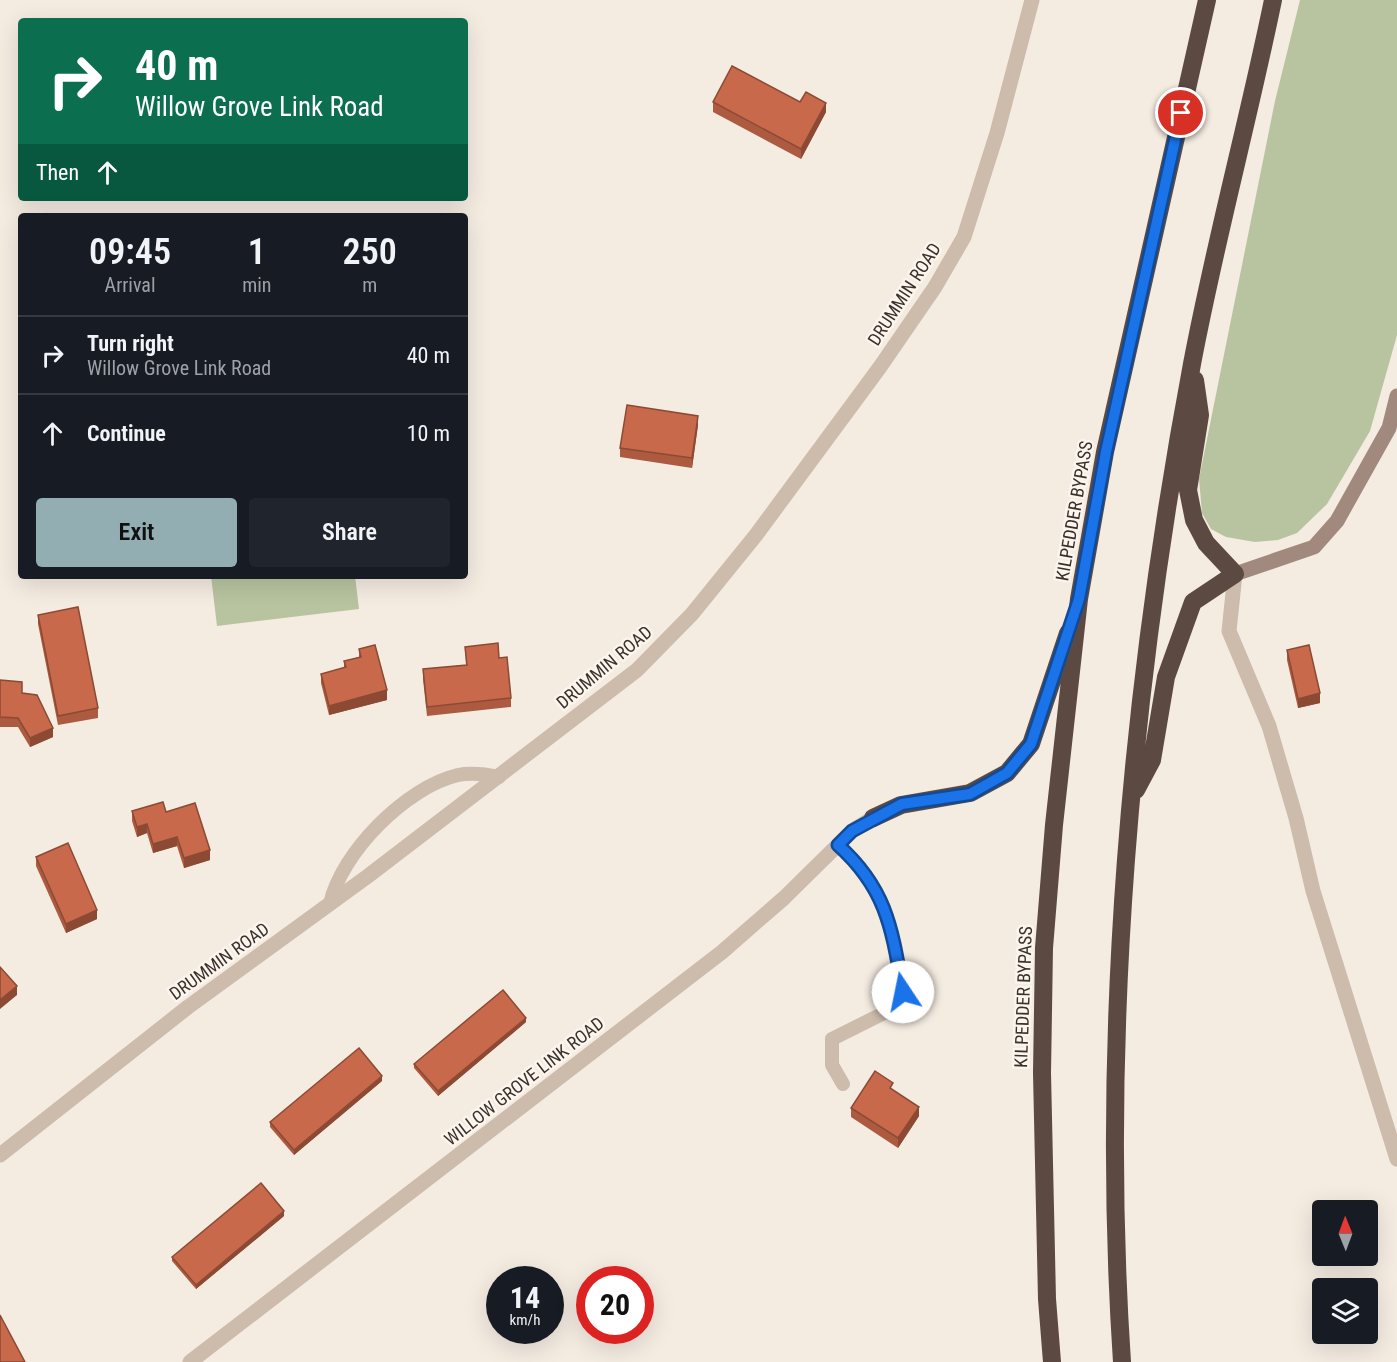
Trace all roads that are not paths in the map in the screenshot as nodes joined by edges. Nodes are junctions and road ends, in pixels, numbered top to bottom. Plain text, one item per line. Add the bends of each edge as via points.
1 (1032, 0) edge
2 (1207, 0) edge
3 (1273, 0) edge
4 (1192, 363) junction
5 (1397, 396) edge
6 (1235, 574) junction
7 (1079, 599) junction
8 (499, 777) junction
9 (1131, 799) junction
10 (873, 818) joint
11 (838, 845) junction
12 (330, 904) junction
13 (843, 1084) dead end
14 (0, 1155) edge
15 (1397, 1159) edge
16 (189, 1362) edge
17 (1052, 1362) edge
18 (1122, 1362) edge

1 - 8 street, DRUMMIN ROAD via 997,133 964,237 923,304 762,526 692,614 636,670
2 - 7 highway, KILPEDDER BYPASS via 1106,452
3 - 4 highway
4 - 6 highway via 1200,415 1188,490 1194,520 1206,543
4 - 9 highway via 1160,546
5 - 6 main road via 1389,428 1337,520 1314,547
6 - 9 highway via 1193,603 1166,677 1152,760
6 - 15 street via 1229,631 1269,726 1313,891
7 - 10 highway via 1031,744 1007,773 970,794 902,804
7 - 17 highway, KILPEDDER BYPASS via 1044,948 1042,1073
8 - 12 street, DRUMMIN ROAD
8 - 12 lane via 479,773 457,775 427,788 392,811 334,885
9 - 18 highway via 1118,1043 1116,1211
10 - 11 street, WILLOW GROVE LINK ROAD
11 - 13 lane via 858,864 881,898 903,992 894,1008 832,1039 832,1065
11 - 16 street, WILLOW GROVE LINK ROAD via 722,952
12 - 14 street, DRUMMIN ROAD via 188,1007

